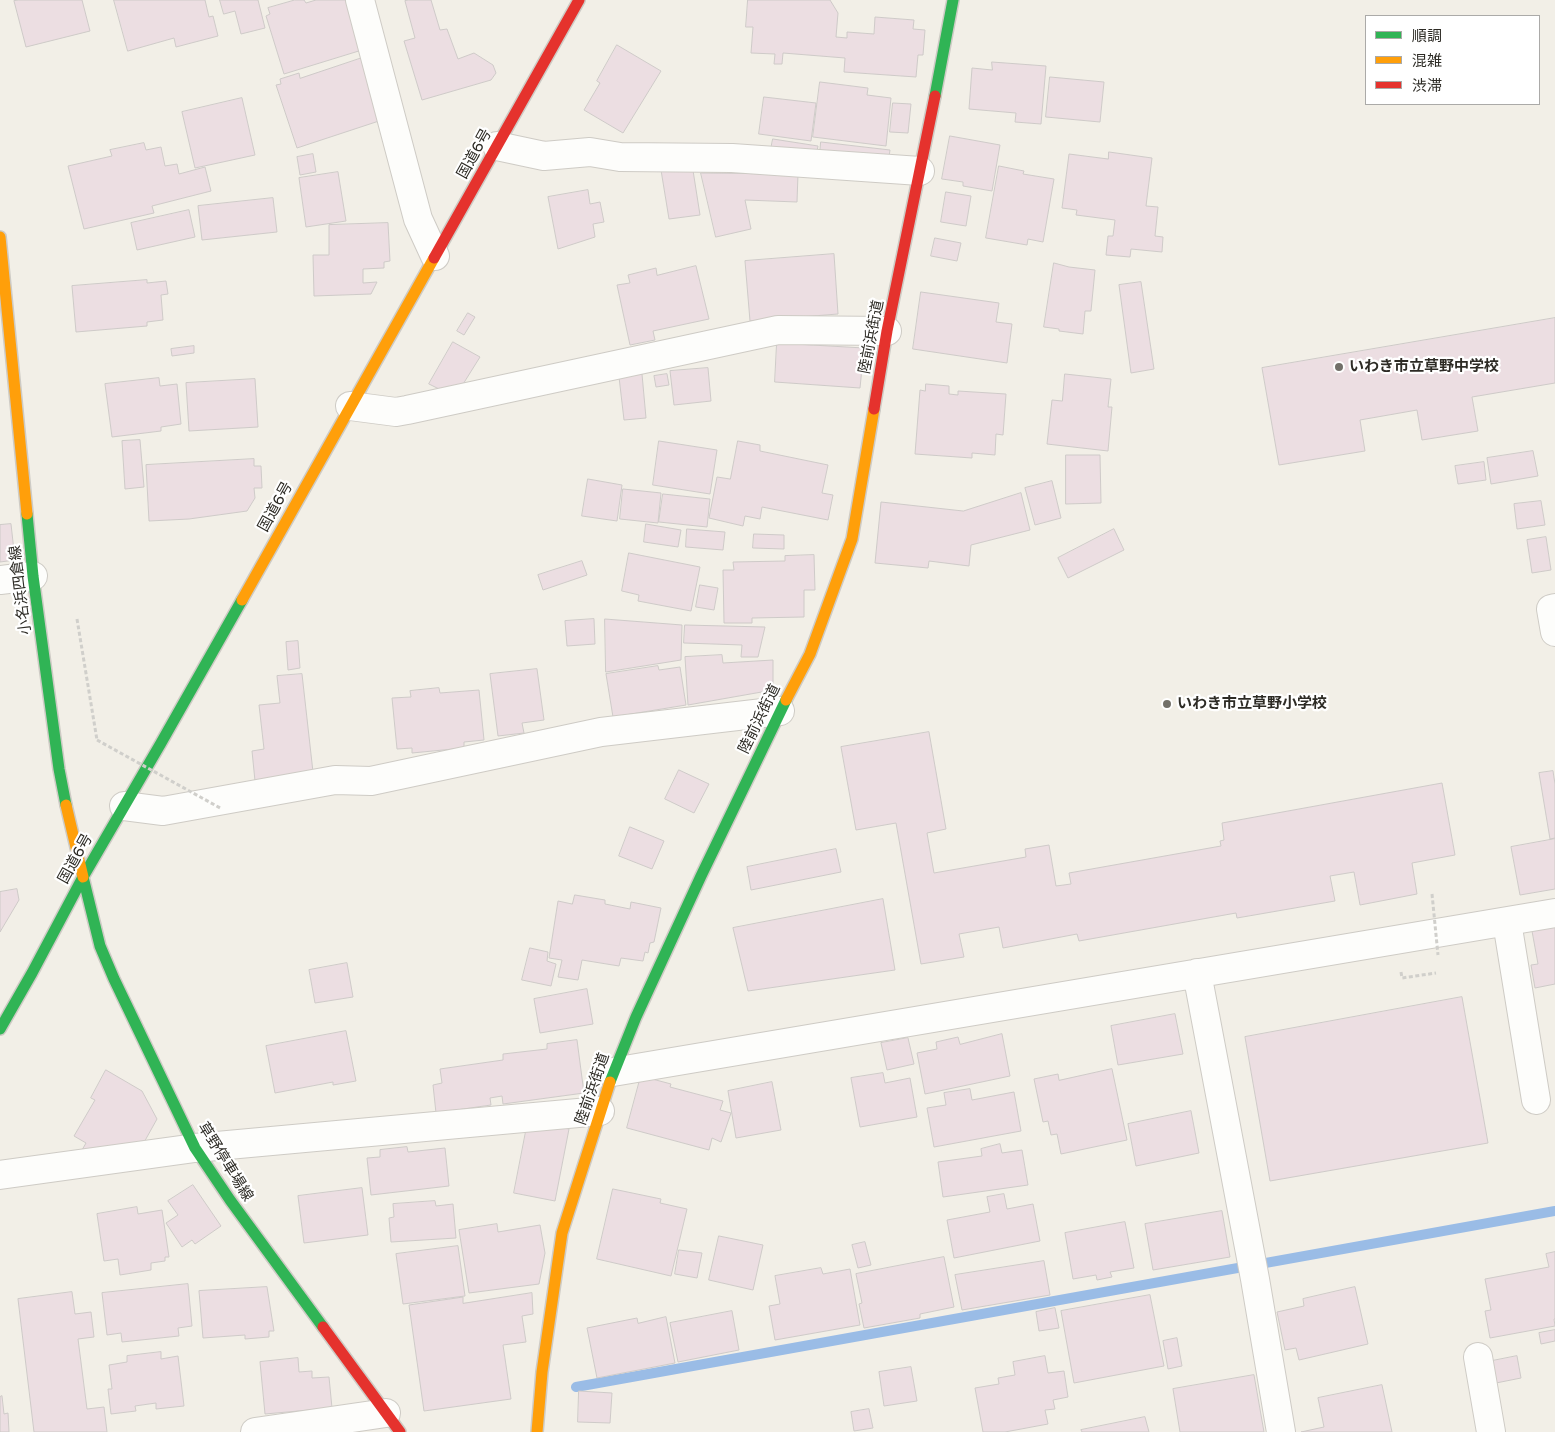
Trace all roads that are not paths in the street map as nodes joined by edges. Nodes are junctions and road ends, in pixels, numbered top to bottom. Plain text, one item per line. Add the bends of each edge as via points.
1 (360, 0) edge
2 (579, 0) edge
3 (953, 0) edge
4 (497, 146) junction
5 (920, 171) junction
6 (0, 237) edge
7 (435, 256) junction
8 (887, 331) junction
9 (350, 406) junction
10 (33, 576) junction
11 (0, 580) edge
12 (1555, 608) edge
13 (1555, 632) edge
14 (780, 711) junction
15 (124, 806) junction
16 (83, 877) junction
17 (1555, 914) edge
18 (1507, 922) junction
19 (1197, 973) junction
20 (0, 1029) edge
21 (614, 1072) junction
22 (1536, 1100) dead end
23 (600, 1111) junction
24 (195, 1148) junction
25 (0, 1175) edge
26 (1478, 1358) dead end
27 (393, 1422) edge
28 (255, 1432) edge
29 (537, 1432) edge
30 (1281, 1432) edge
31 (1491, 1432) edge

1 - 7 street via 418,219
2 - 4 main road, 国道6号
3 - 5 main road, 陸前浜街道
4 - 5 street via 544,156 590,152 620,157 732,158
4 - 7 main road, 国道6号
5 - 8 main road, 陸前浜街道
6 - 10 main road, 小名浜四倉線
7 - 9 main road, 国道6号
8 - 9 street via 778,330 396,412
8 - 14 main road, 陸前浜街道 via 852,539 810,654
9 - 15 main road, 国道6号
10 - 11 street
10 - 16 main road, 小名浜四倉線 via 59,769
12 - 13 street via 1551,609
14 - 15 street via 601,732 371,781 335,780 163,811
14 - 21 main road, 陸前浜街道 via 636,1017
15 - 16 main road, 国道6号
16 - 20 main road, 国道6号
16 - 24 main road, 草野停車場線 via 107,963
17 - 18 street
18 - 19 street
18 - 22 street
19 - 21 street
19 - 30 street
21 - 23 main road, 陸前浜街道
23 - 24 street
23 - 29 main road, 陸前浜街道 via 562,1233 542,1372
24 - 25 street
24 - 27 main road, 草野停車場線
26 - 31 street
27 - 28 street

